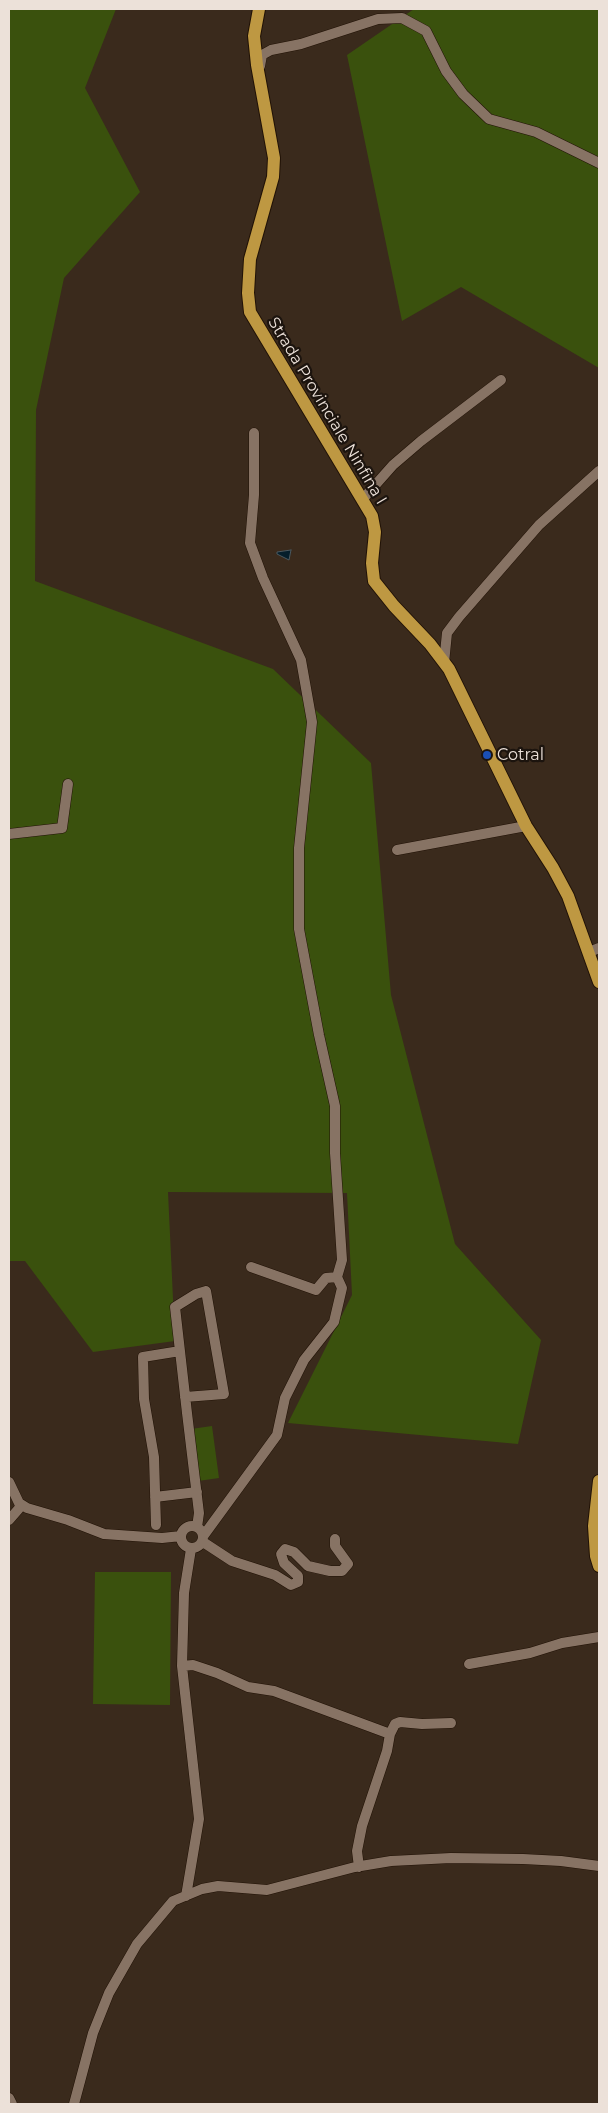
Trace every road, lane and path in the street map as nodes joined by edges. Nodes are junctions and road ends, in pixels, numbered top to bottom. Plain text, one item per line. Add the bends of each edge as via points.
1 (259, 9) edge
2 (256, 65) junction
3 (599, 163) edge
4 (501, 380) dead end
5 (254, 432) dead end
6 (599, 471) edge
7 (362, 500) junction
8 (444, 663) junction
9 (68, 784) dead end
10 (526, 826) junction
11 (9, 834) edge
12 (397, 850) dead end
13 (594, 950) edge
14 (599, 982) edge
15 (251, 1267) dead end
16 (337, 1277) junction
17 (180, 1351) junction
18 (185, 1398) junction
19 (599, 1481) edge
20 (9, 1482) edge
21 (197, 1492) junction
22 (155, 1497) junction
23 (22, 1505) junction
24 (9, 1520) edge
25 (156, 1525) dead end
26 (201, 1535) junction
27 (181, 1536) junction
28 (335, 1539) dead end
29 (191, 1549) junction
30 (599, 1566) edge
31 (599, 1637) edge
32 (469, 1664) dead end
33 (182, 1666) junction
34 (451, 1723) dead end
35 (390, 1734) junction
36 (599, 1866) edge
37 (359, 1867) junction
38 (186, 1896) junction
39 (9, 2098) edge
40 (12, 2104) edge
41 (74, 2104) edge

1 - 2 main road, Strada Provinciale Ninfina I via 254,36
2 - 3 street via 261,66 262,55 271,50 301,44 378,19 402,18 426,31 446,70 463,94 489,119 536,132
2 - 7 main road, Strada Provinciale Ninfina I via 274,158 273,177 250,260 250,312
4 - 7 street via 393,465
5 - 16 street via 250,543 301,660 312,722 298,848 299,929 335,1106 342,1260
6 - 8 street via 539,525 459,617 447,633
7 - 8 main road, Strada Provinciale Ninfina I via 374,523 374,581
8 - 10 main road, Strada Provinciale Ninfina I
9 - 11 street via 62,828
10 - 12 street
10 - 13 main road, Strada Provinciale Ninfina I via 561,880
13 - 14 main road, Strada Provinciale Ninfina I
15 - 16 street via 316,1290 326,1278
16 - 26 street via 342,1288 334,1322 304,1360 285,1398 277,1435
17 - 18 street
17 - 18 street via 175,1307 206,1291 224,1394
17 - 22 street via 143,1357 144,1399 154,1458
18 - 21 street
19 - 30 main road via 594,1526
20 - 23 street
21 - 22 street
21 - 26 street
22 - 25 street
23 - 24 street
23 - 27 street via 104,1534
26 - 27 street via 187,1527
26 - 28 street via 232,1561 275,1575 291,1585 298,1582 298,1576 284,1564 281,1554 285,1550 294,1552 308,1566 342,1571 348,1564 335,1546
26 - 29 street via 198,1548
27 - 29 street via 183,1544
29 - 33 street via 184,1593
31 - 32 street via 562,1642 530,1653
33 - 35 street via 193,1665 248,1687 274,1690
33 - 38 street via 199,1819
34 - 35 street via 400,1722 395,1724
35 - 37 street via 356,1851
36 - 37 street via 561,1861 451,1858 391,1861
37 - 38 street via 267,1890 218,1886
38 - 41 street via 173,1901 137,1944 109,1992 93,2034
39 - 40 street

